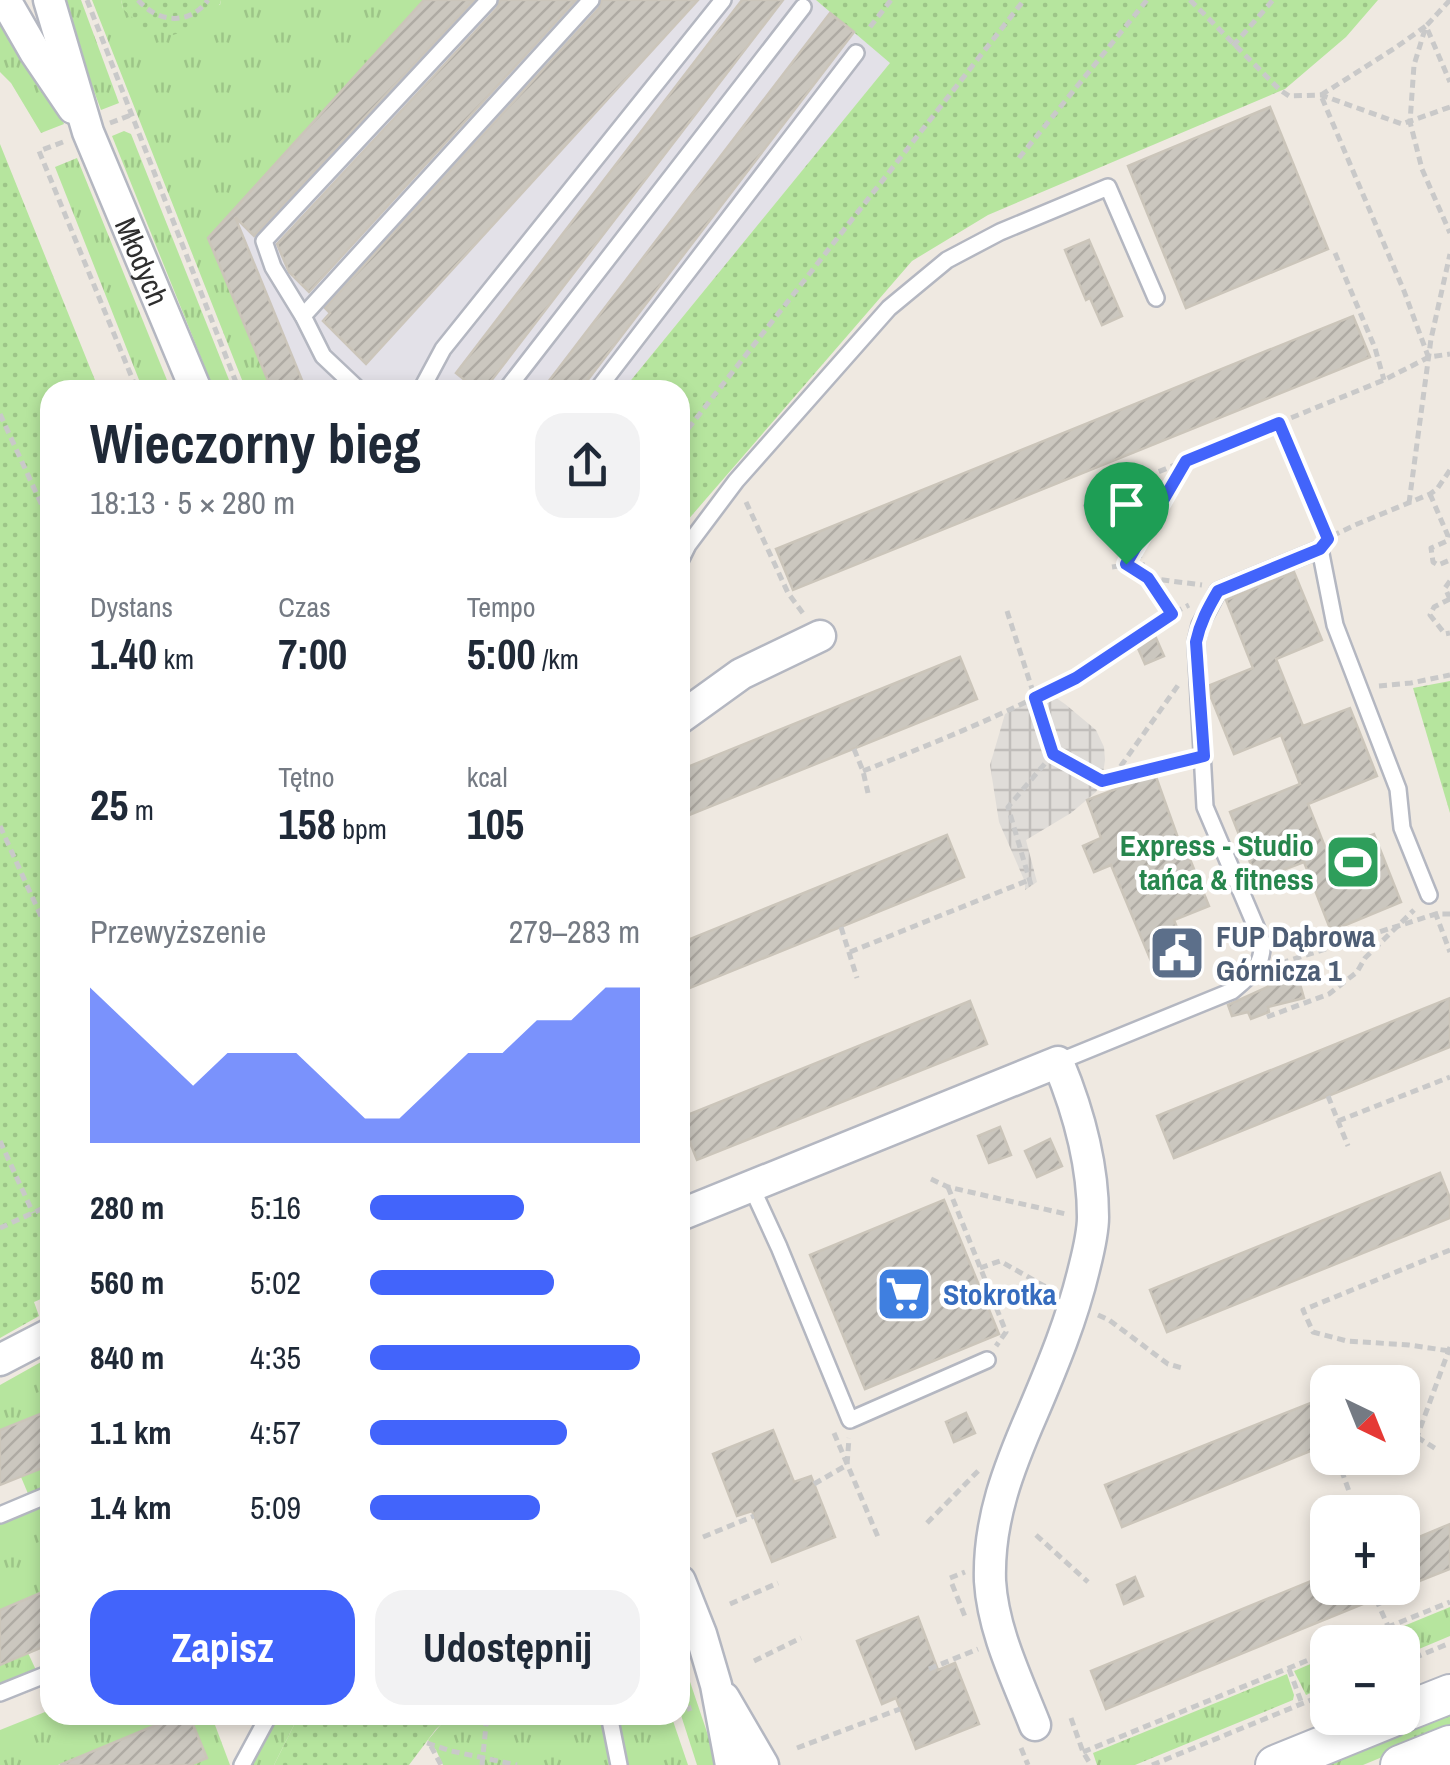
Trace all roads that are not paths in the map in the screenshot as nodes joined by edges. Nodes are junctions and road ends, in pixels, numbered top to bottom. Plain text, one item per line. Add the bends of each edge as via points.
1 (5, 0) edge
2 (50, 0) edge
3 (489, 0) edge
4 (591, 0) edge
5 (723, 0) edge
6 (803, 7) dead end
7 (856, 53) dead end
8 (88, 132) junction
9 (1156, 298) dead end
10 (304, 316) junction
11 (192, 380) edge
12 (349, 380) edge
13 (427, 380) edge
14 (514, 380) edge
15 (605, 380) edge
16 (690, 542) edge
17 (820, 636) road end
18 (690, 711) edge
19 (1429, 896) road end
20 (1058, 1062) junction
21 (750, 1186) junction
22 (690, 1212) edge
23 (40, 1339) edge
24 (0, 1360) edge
25 (987, 1360) road end
26 (40, 1498) edge
27 (0, 1515) edge
28 (690, 1606) edge
29 (40, 1678) edge
30 (716, 1685) junction
31 (0, 1694) edge
32 (1450, 1694) edge
33 (1420, 1706) edge
34 (264, 1725) edge
35 (611, 1725) edge
36 (1035, 1726) dead end
37 (1350, 1735) edge
38 (1450, 1745) edge
39 (242, 1765) edge
40 (619, 1765) edge
41 (731, 1765) edge
42 (763, 1765) edge
43 (1275, 1765) edge
44 (1400, 1765) edge

1 - 8 street, Młodych
2 - 8 street, Młodych
3 - 10 lane via 264,241
4 - 10 lane
5 - 13 lane via 443,350
6 - 14 lane
7 - 15 lane
8 - 11 street, Młodych
9 - 16 lane via 1108,187 1000,232 947,260 889,308
10 - 12 lane via 324,356
17 - 18 street via 741,674
19 - 20 lane via 1402,828 1398,789 1335,624 1320,549 1218,591 1196,642 1205,806 1263,955 1232,990
20 - 21 street
20 - 36 street via 1080,1124 1093,1220 1076,1305 1011,1461 993,1532 990,1581 998,1628
21 - 22 street
21 - 25 lane via 850,1420
23 - 24 street
26 - 27 lane
28 - 30 street
29 - 31 lane
30 - 41 street
30 - 42 street
32 - 33 street
34 - 39 lane
35 - 40 lane
37 - 43 street
38 - 44 street

